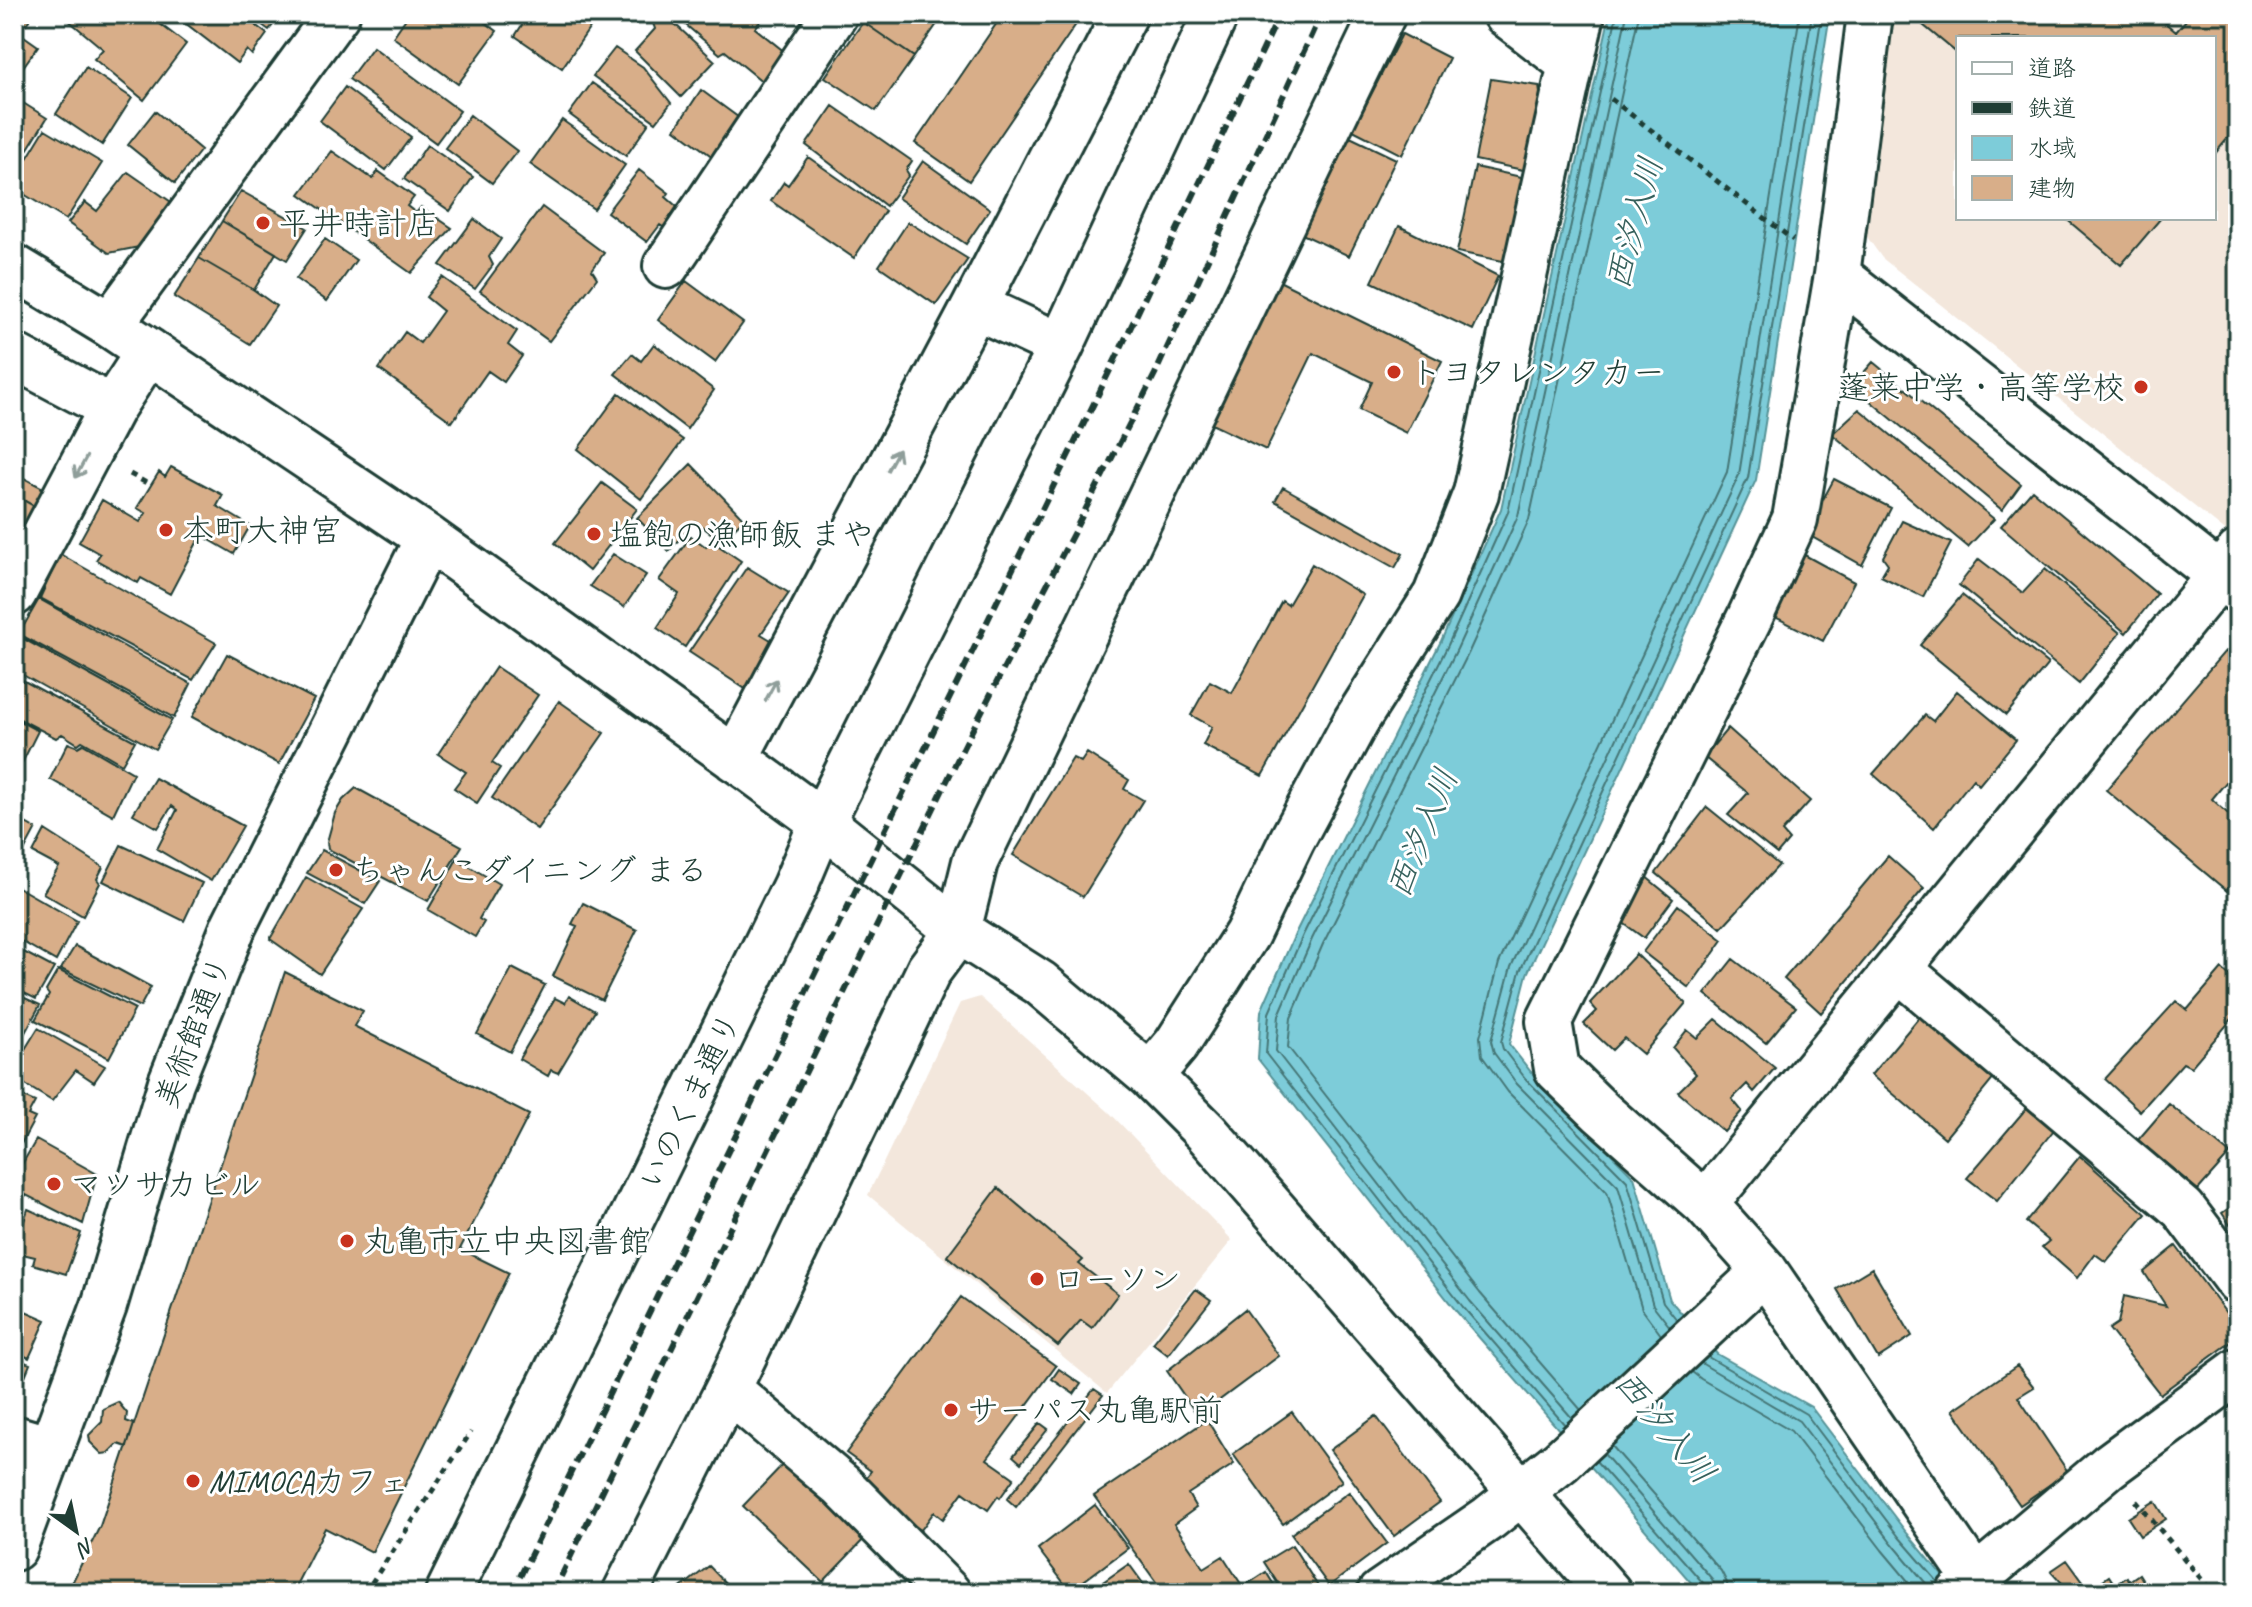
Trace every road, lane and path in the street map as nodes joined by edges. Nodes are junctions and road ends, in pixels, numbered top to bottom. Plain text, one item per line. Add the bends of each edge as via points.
1 (337, 14) edge
2 (835, 14) edge
3 (1125, 14) edge
4 (1216, 14) edge
5 (1383, 14) edge
6 (1506, 14) edge
7 (1582, 14) edge
8 (1870, 14) edge
9 (1571, 64) junction
10 (14, 84) edge
11 (21, 88) dead end
12 (1610, 99) dead end
13 (1799, 245) dead end
14 (666, 266) dead end
15 (14, 267) edge
16 (1837, 275) junction
17 (975, 306) junction
18 (110, 325) junction
19 (1061, 346) junction
20 (149, 351) junction
21 (14, 356) edge
22 (112, 408) junction
23 (428, 538) junction
24 (2232, 572) edge
25 (14, 593) edge
26 (735, 759) junction
27 (822, 822) junction
28 (958, 931) junction
29 (1899, 969) junction
30 (1150, 1076) junction
31 (1705, 1204) junction
32 (1765, 1271) junction
33 (2238, 1282) edge
34 (2238, 1371) edge
35 (728, 1389) junction
36 (471, 1432) dead end
37 (32, 1443) edge
38 (2109, 1466) junction
39 (1519, 1492) junction
40 (14, 1548) edge
41 (1973, 1588) edge
42 (365, 1593) edge
43 (448, 1593) edge
44 (625, 1593) edge
45 (948, 1593) edge
46 (1380, 1593) edge
47 (1609, 1593) edge
48 (2213, 1593) edge

1 - 18 street
2 - 14 street
3 - 17 street
4 - 19 street, いのくま通り
5 - 28 street via 975,862
6 - 9 street
7 - 9 street
8 - 16 street
9 - 30 street via 1476,493 1436,595 1356,721 1247,934
10 - 11 path
12 - 13 path
15 - 18 street
16 - 24 street
16 - 31 street via 1795,519 1549,1021 1557,1069
17 - 19 street
26 -> 17 street
18 - 20 street
19 - 27 street, いのくま通り
20 - 22 street
20 - 23 street
21 - 22 street
22 -> 25 street
23 - 26 street
23 - 37 street, 美術館通り via 234,925 171,1082 104,1306
24 - 29 street
26 - 27 street
27 - 28 street
27 - 43 street, いのくま通り
28 - 30 street via 1040,983
28 - 35 street via 929,970
29 - 31 street
29 - 33 street via 2183,1209
30 - 39 street via 1206,1132
31 - 32 street
32 - 39 street via 1575,1449
32 - 41 street
34 - 38 street
35 - 44 street
35 - 45 street via 842,1486
36 - 42 path
37 - 40 street, 美術館通り
38 - 41 street
38 - 48 path
39 - 46 street
39 - 47 street

